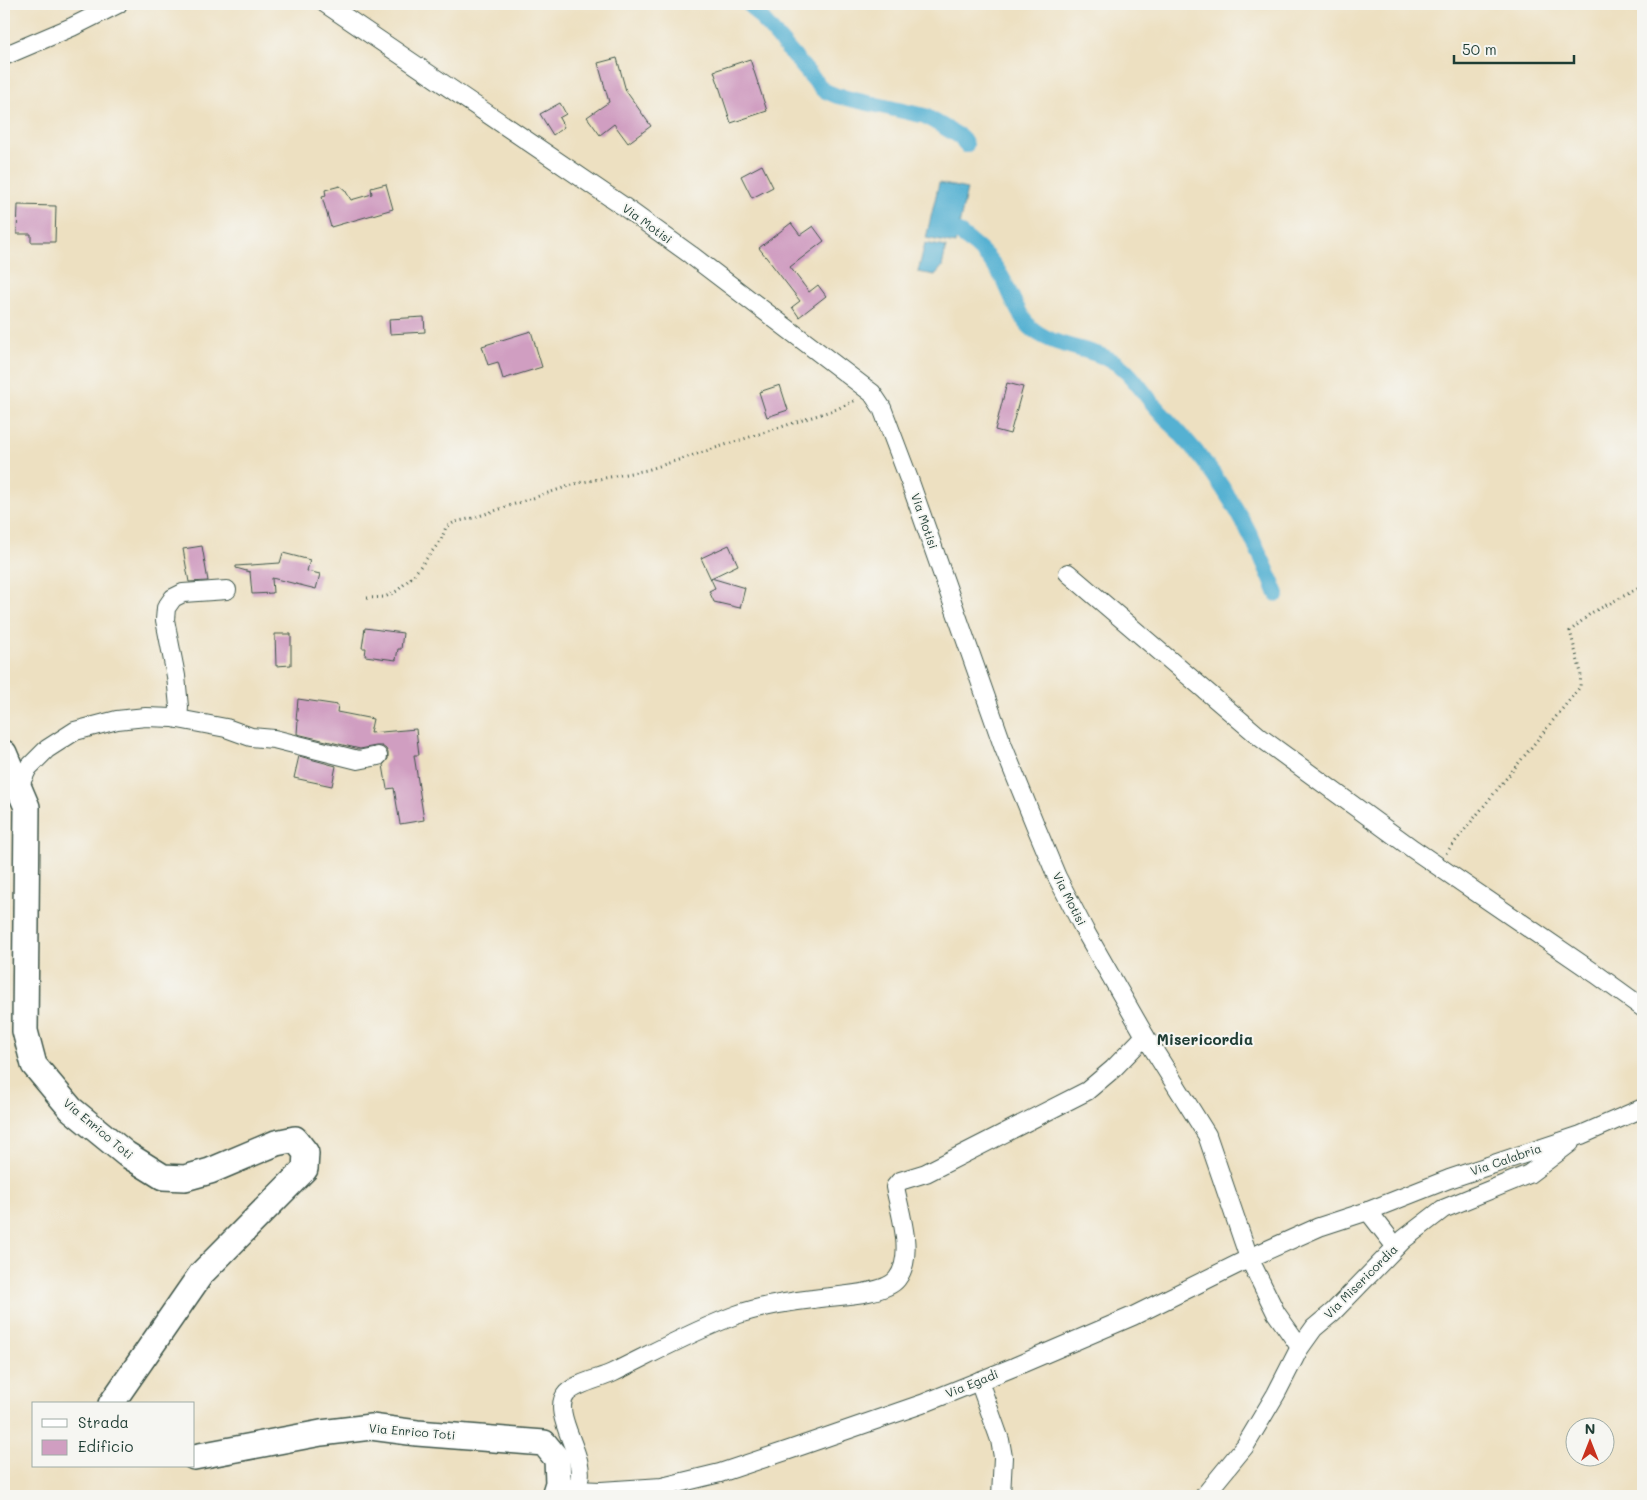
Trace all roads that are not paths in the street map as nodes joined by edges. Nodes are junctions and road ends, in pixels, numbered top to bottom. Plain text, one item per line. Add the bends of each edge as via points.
1 (118, 4) edge
2 (326, 4) edge
3 (4, 56) edge
4 (1068, 573) dead end
5 (227, 590) dead end
6 (178, 719) junction
7 (4, 752) edge
8 (378, 756) dead end
9 (19, 786) junction
10 (1643, 1008) edge
11 (1145, 1036) junction
12 (1643, 1108) edge
13 (1581, 1135) junction
14 (1368, 1211) junction
15 (1396, 1247) junction
16 (1249, 1258) junction
17 (1300, 1348) junction
18 (979, 1381) junction
19 (112, 1402) edge
20 (195, 1457) edge
21 (562, 1490) edge
22 (1001, 1496) edge
23 (1204, 1496) edge

1 - 3 street
2 - 11 street, Via Motisi via 631,212 872,392 882,408 910,482 1003,746 1057,877
4 - 10 street via 1261,738 1436,865
5 - 6 street via 183,593 173,598 166,608 165,620 176,676
6 - 8 street via 358,760
6 - 9 street via 117,720 75,731 47,749 28,768
7 - 9 main road, Via Enrico Toti
9 - 19 main road, Via Enrico Toti via 27,807 25,1031 34,1065 71,1109 126,1154 163,1176 185,1178 276,1143 296,1139 306,1152 305,1168 200,1274
11 - 16 street, Via Motisi via 1207,1135
11 - 21 street via 1087,1091 926,1172 900,1181 895,1187 906,1245 904,1263 896,1280 878,1290 782,1302 737,1315 584,1383 567,1394 561,1405 563,1420 574,1444 580,1478
12 - 13 street, Via Calabria
13 - 14 street, Via Calabria via 1449,1179
13 - 15 street, Via Misericordia via 1529,1174 1443,1209
14 - 15 street
14 - 16 street, Via Egadi via 1319,1227
15 - 17 street, Via Misericordia via 1314,1328
16 - 17 street, Via Motisi via 1276,1313
16 - 18 street, Via Egadi via 1132,1316
17 - 23 street, Via Misericordia via 1245,1446
18 - 21 street, Via Egadi via 720,1474 662,1487
18 - 22 street via 1000,1440 1003,1457
20 - 21 main road, Via Enrico Toti via 371,1427 417,1434 544,1442 557,1459

